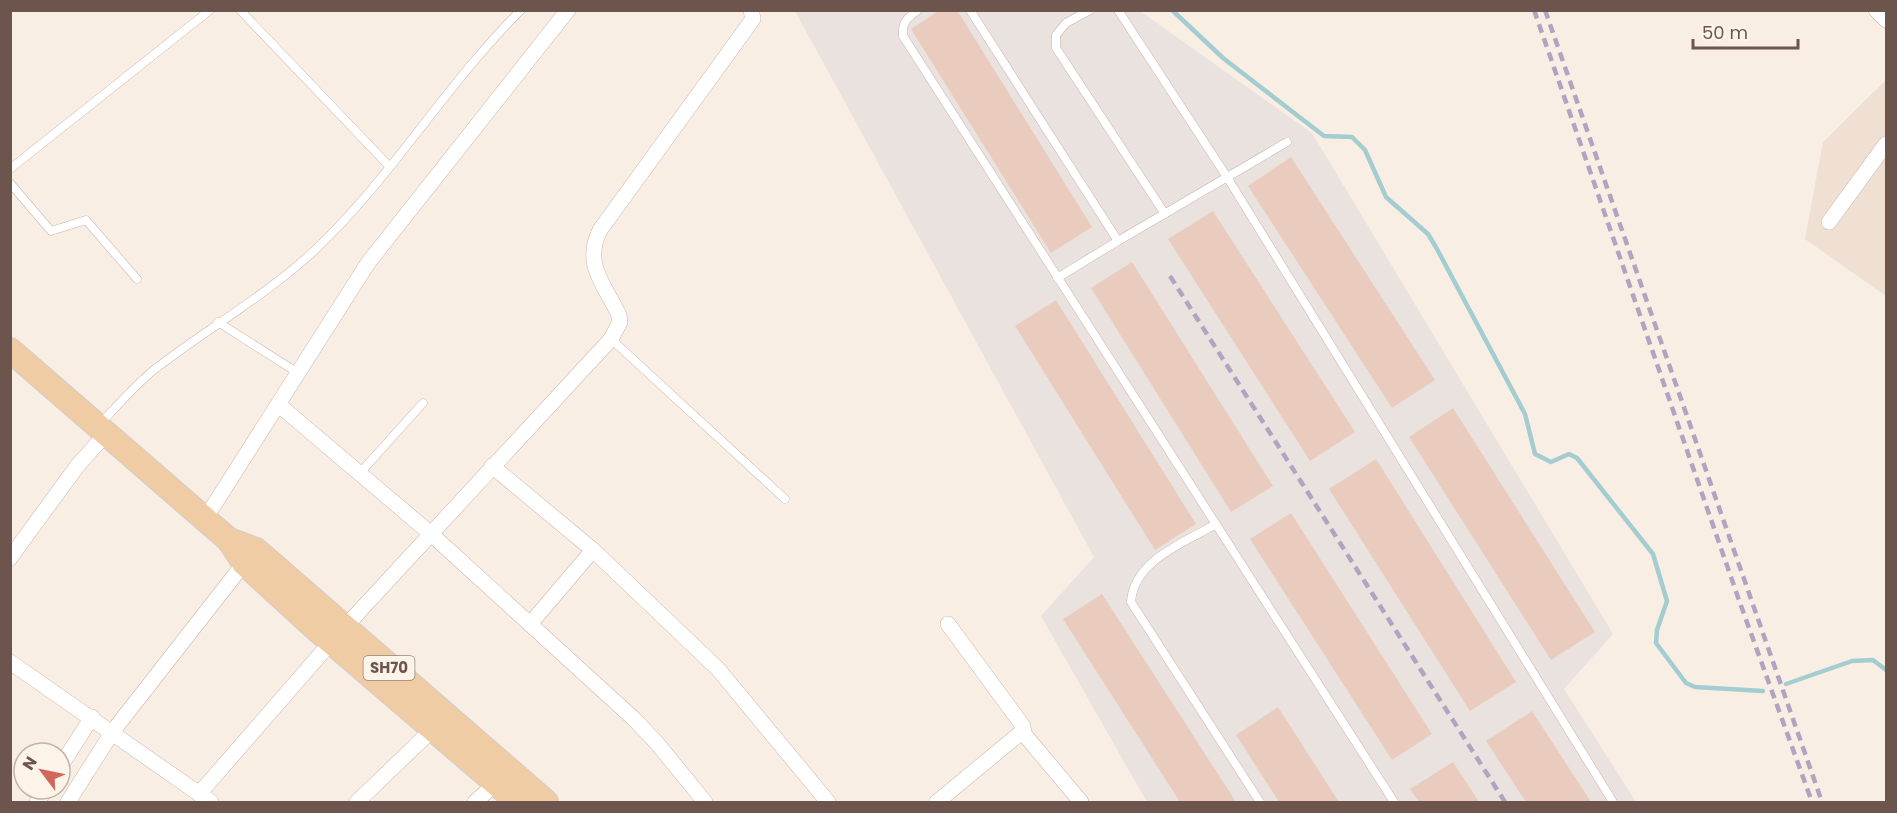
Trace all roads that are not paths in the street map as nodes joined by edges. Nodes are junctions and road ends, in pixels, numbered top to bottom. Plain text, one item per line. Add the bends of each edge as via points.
1 (210, 10) edge
2 (240, 10) edge
3 (521, 10) edge
4 (568, 10) edge
5 (751, 10) edge
6 (918, 10) edge
7 (970, 10) edge
8 (1090, 10) edge
9 (1118, 10) edge
10 (1876, 10) edge
11 (1887, 20) edge
12 (1287, 142) dead end
13 (1887, 144) edge
14 (390, 167) junction
15 (10, 169) edge
16 (1227, 177) junction
17 (10, 183) edge
18 (1165, 214) junction
19 (1828, 222) dead end
20 (1118, 241) junction
21 (1057, 278) junction
22 (137, 279) dead end
23 (218, 322) junction
24 (611, 339) junction
25 (10, 350) edge
26 (298, 373) junction
27 (423, 403) dead end
28 (279, 405) junction
29 (101, 431) junction
30 (492, 466) junction
31 (360, 473) junction
32 (785, 499) dead end
33 (205, 519) junction
34 (1216, 524) junction
35 (431, 534) junction
36 (593, 550) junction
37 (12, 554) edge
38 (250, 556) junction
39 (530, 624) junction
40 (948, 624) dead end
41 (337, 635) junction
42 (10, 662) edge
43 (92, 717) junction
44 (433, 729) junction
45 (112, 731) junction
46 (1024, 734) junction
47 (72, 748) edge
48 (496, 783) junction
49 (205, 798) edge
50 (68, 802) edge
51 (357, 802) edge
52 (475, 802) edge
53 (518, 802) edge
54 (546, 802) edge
55 (705, 802) edge
56 (828, 802) edge
57 (937, 802) edge
58 (1081, 802) edge
59 (1260, 802) edge
60 (1394, 802) edge
61 (1613, 802) edge

1 - 15 lane
2 - 14 lane
3 - 14 lane
4 - 26 street via 380,247
5 - 24 street via 753,19 594,242 593,263 619,315 620,322
6 - 21 lane via 907,17 903,36
7 - 20 lane
8 - 18 lane via 1066,23 1056,34 1056,48
9 - 16 lane
10 - 11 street
12 - 16 lane
13 - 19 street
14 - 23 lane via 318,247 286,275
16 - 18 lane
16 - 61 lane
17 - 22 lane via 51,231 83,219 88,221
18 - 20 lane
20 - 21 lane
21 - 34 lane
23 - 26 lane
23 - 29 lane via 153,370
24 - 30 street
24 - 32 lane
25 - 29 main road, SH70
26 - 28 street
27 - 31 lane
28 - 31 street
28 - 33 street
29 - 33 main road, SH70
29 - 37 street
30 - 35 street
30 - 36 street
31 - 35 street
33 - 38 main road, SH70
34 - 59 lane via 1148,565 1133,584 1131,602
34 - 60 lane
35 - 39 street
35 - 41 street
36 - 39 street
36 - 56 street via 718,669
38 - 41 main road, SH70
38 - 45 street
39 - 55 street via 656,742
40 - 46 street via 1023,726
41 - 44 main road, SH70
41 - 49 street
41 - 54 main road, SH70
42 - 43 street
43 - 45 street
43 - 47 street
44 - 48 main road, SH70
44 - 51 street
45 - 49 street
45 - 50 street
46 - 57 street
46 - 58 street
48 - 52 street
48 - 53 main road, SH70

